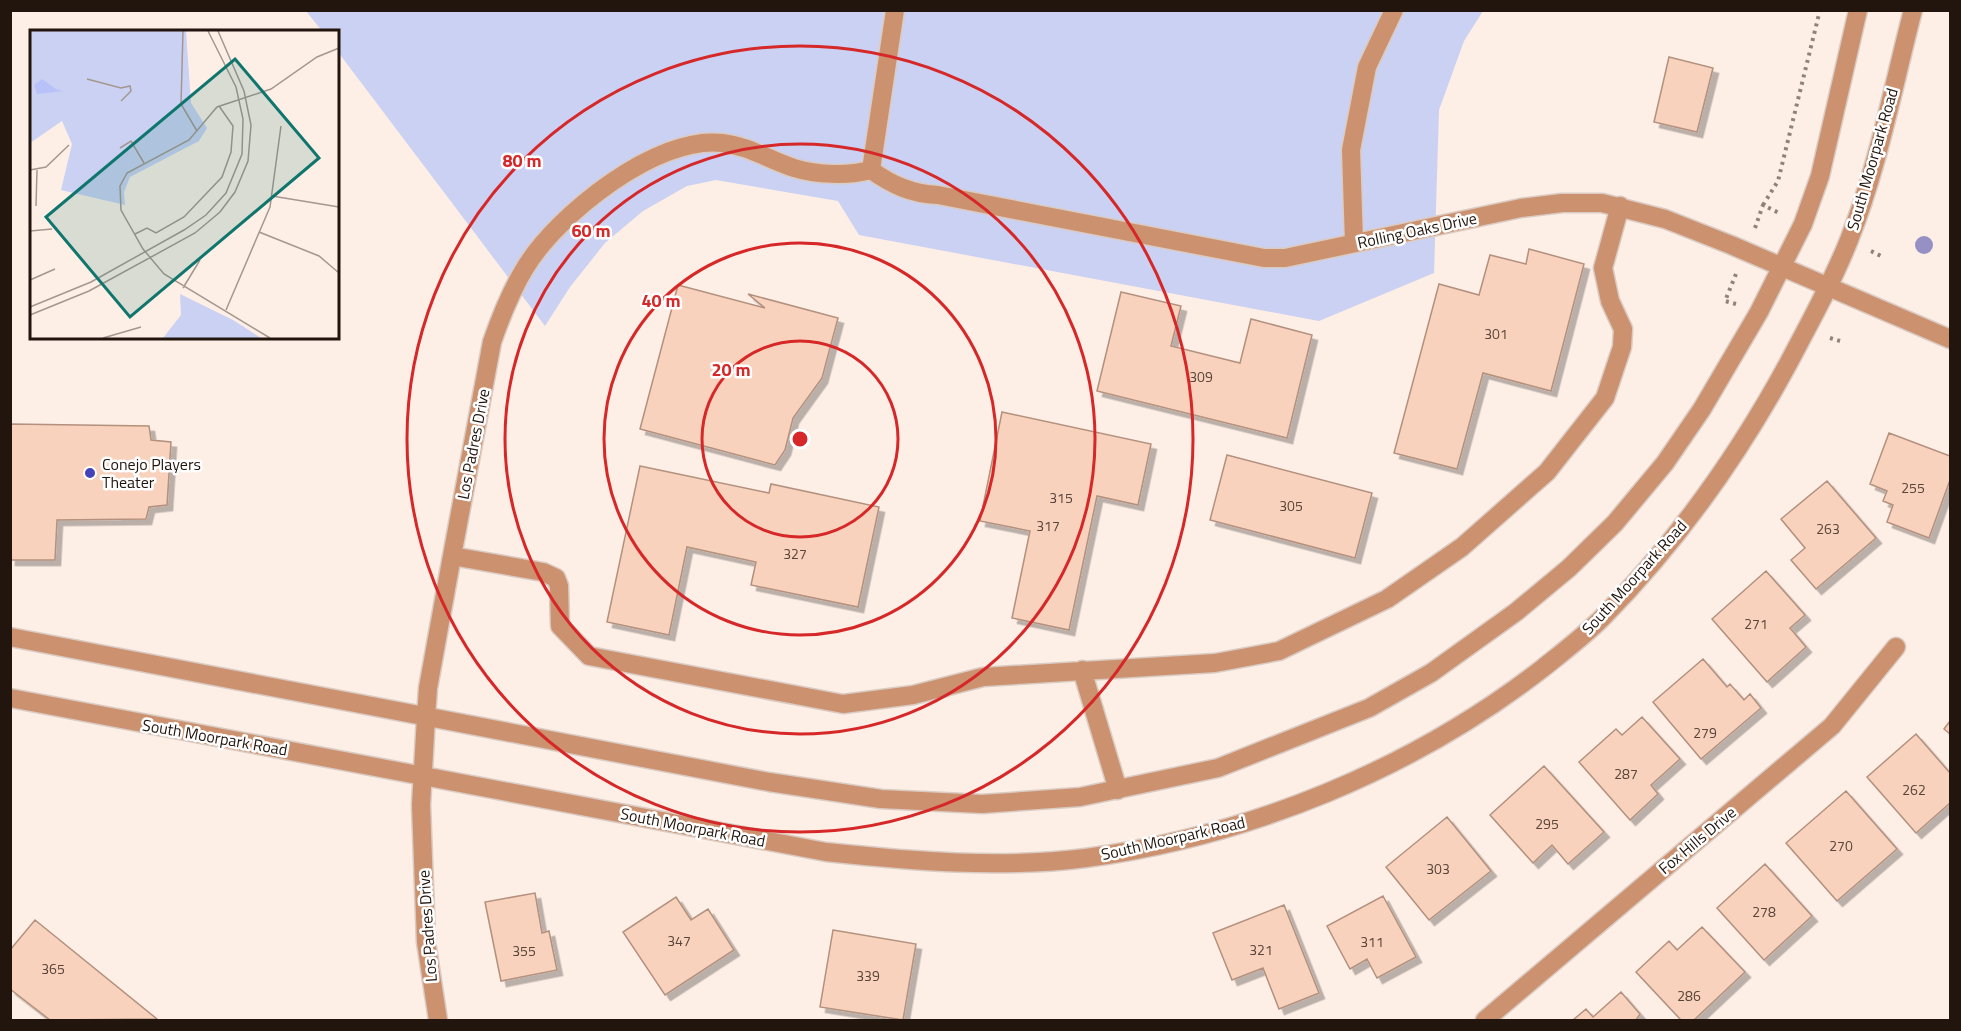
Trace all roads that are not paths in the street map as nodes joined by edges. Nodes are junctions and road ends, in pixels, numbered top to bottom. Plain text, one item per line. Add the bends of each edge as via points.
1 (895, 10) edge
2 (1394, 10) edge
3 (1858, 10) edge
4 (1912, 10) edge
5 (871, 170) junction
6 (1620, 206) junction
7 (1354, 243) junction
8 (1782, 267) junction
9 (1828, 286) junction
10 (1950, 339) edge
11 (452, 556) junction
12 (10, 637) edge
13 (1896, 647) dead end
14 (1082, 670) junction
15 (10, 698) edge
16 (426, 717) junction
17 (422, 776) junction
18 (1118, 790) junction
19 (438, 1020) edge
20 (1485, 1020) edge

1 - 5 street
2 - 7 street via 1367,67 1351,150
3 - 8 street via 1820,176
4 - 9 street, South Moorpark Road via 1864,196
5 - 7 street, Rolling Oaks Drive via 915,194 938,195 1264,258 1285,258
5 - 11 street, Los Padres Drive via 856,174 795,168 745,147 718,142 666,150 633,166 560,226 526,266 492,342
6 - 7 street, Rolling Oaks Drive via 1562,203 1521,208
6 - 8 street, Rolling Oaks Drive via 1665,219
6 - 14 street via 1603,268 1610,301 1623,329 1622,347 1605,398 1547,472 1462,547 1387,599 1279,651 1215,663
8 - 9 street, Rolling Oaks Drive
8 - 18 street via 1724,375 1665,463 1615,523 1516,612 1431,673 1369,708 1218,768
9 - 10 street, Rolling Oaks Drive
9 - 17 street, South Moorpark Road via 1761,413 1717,479 1601,619 1516,689 1459,727 1339,788 1278,812 1141,848 1084,858 997,864 920,862 826,852
11 - 14 street via 543,572 556,578 560,586 560,626 589,656 843,704 913,695 983,677
11 - 16 street, Los Padres Drive
12 - 16 street
13 - 20 street, Fox Hills Drive via 1832,726
14 - 18 street
15 - 17 street, South Moorpark Road
16 - 17 street, Los Padres Drive
16 - 18 street via 880,799 982,804 1080,797
17 - 19 street, Los Padres Drive via 426,942

